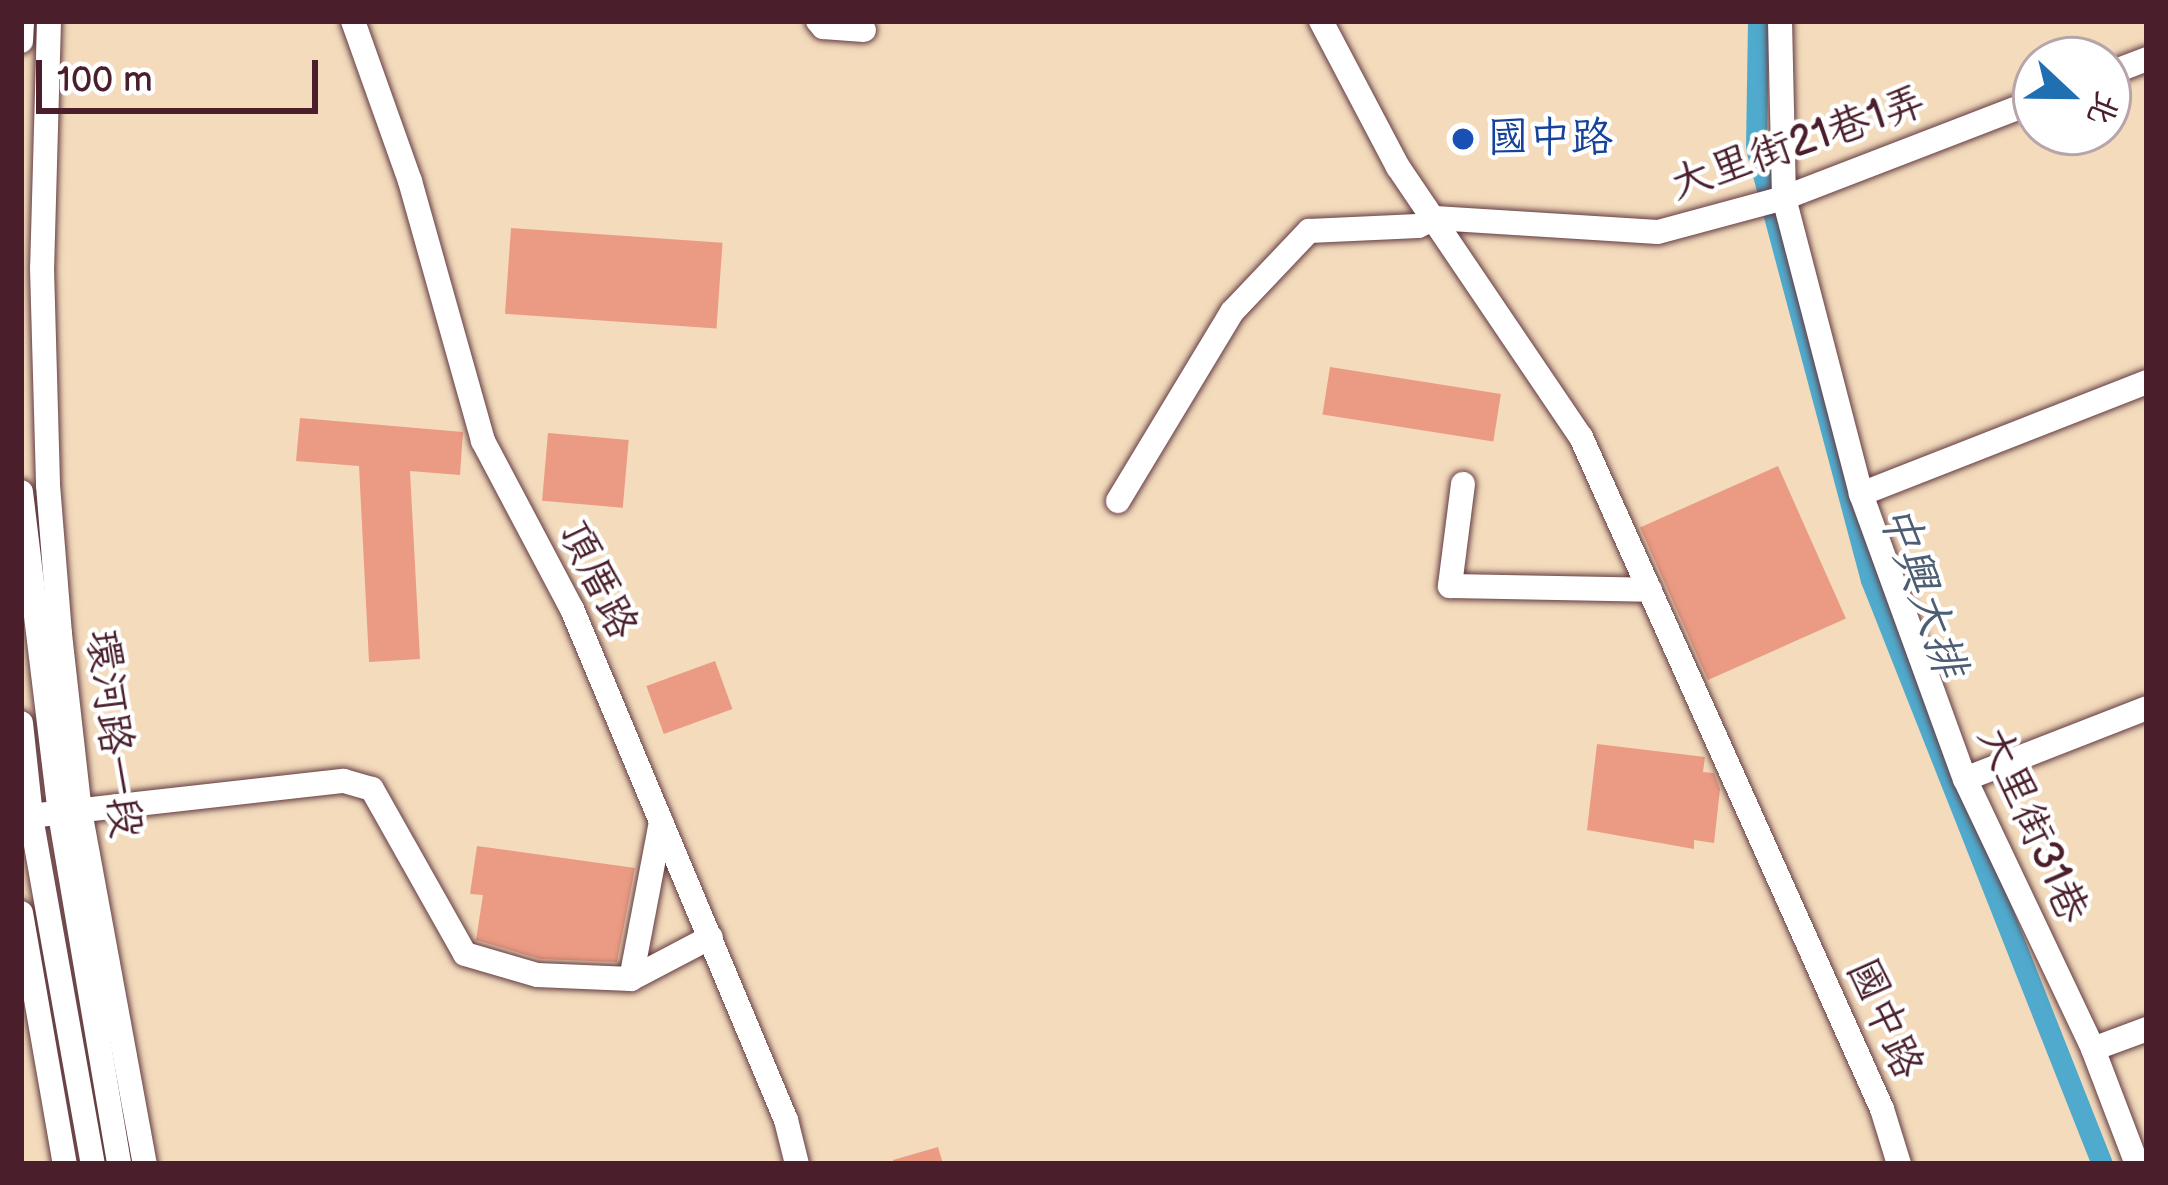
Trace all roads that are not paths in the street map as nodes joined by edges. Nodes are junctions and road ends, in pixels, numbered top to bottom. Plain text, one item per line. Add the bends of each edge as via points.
1 (22, 21) edge
2 (49, 21) edge
3 (353, 21) edge
4 (818, 21) edge
5 (1321, 21) edge
6 (1780, 21) edge
7 (864, 30) dead end
8 (21, 41) edge
9 (2012, 110) edge
10 (1784, 199) junction
11 (1436, 218) junction
12 (2147, 382) edge
13 (1463, 484) dead end
14 (21, 492) edge
15 (1861, 494) junction
16 (1118, 501) dead end
17 (1650, 590) junction
18 (2147, 708) edge
19 (21, 723) edge
20 (1965, 779) junction
21 (70, 813) junction
22 (26, 817) edge
23 (662, 820) junction
24 (21, 913) edge
25 (711, 937) junction
26 (631, 979) junction
27 (2147, 1029) edge
28 (2093, 1049) junction
29 (65, 1164) edge
30 (93, 1164) edge
31 (119, 1164) edge
32 (145, 1164) edge
33 (797, 1164) edge
34 (1899, 1164) edge
35 (2137, 1164) edge

1 - 8 street
2 - 21 street, 環河路一段 via 42,268
3 - 23 street, 頂厝路 via 410,181 483,441 572,609
4 - 7 street
5 - 11 street, 國中路 via 1397,167
6 - 10 street, 大里街31巷
9 - 10 street, 大里街21巷1弄
10 - 11 street, 大里街21巷1弄 via 1658,232
10 - 15 street, 大里街31巷
11 - 16 street, 大里街21巷1弄 via 1398,228 1309,231 1232,312
11 - 17 street, 國中路 via 1581,437
12 - 15 street
13 - 17 street via 1450,586
14 - 21 street, 環河路一段
15 - 20 street, 大里街31巷
17 - 34 street, 國中路 via 1882,1109
18 - 20 street
19 - 22 street
20 - 28 street, 大里街31巷
21 - 22 street
21 - 26 street via 344,782 372,789 465,954 537,975
21 - 31 street, 環河路一段
21 - 32 street, 環河路一段
22 - 30 street
23 - 25 street, 頂厝路
23 - 26 street
24 - 29 street
25 - 26 street
25 - 33 street, 頂厝路
27 - 28 street
28 - 35 street, 大里街31巷

